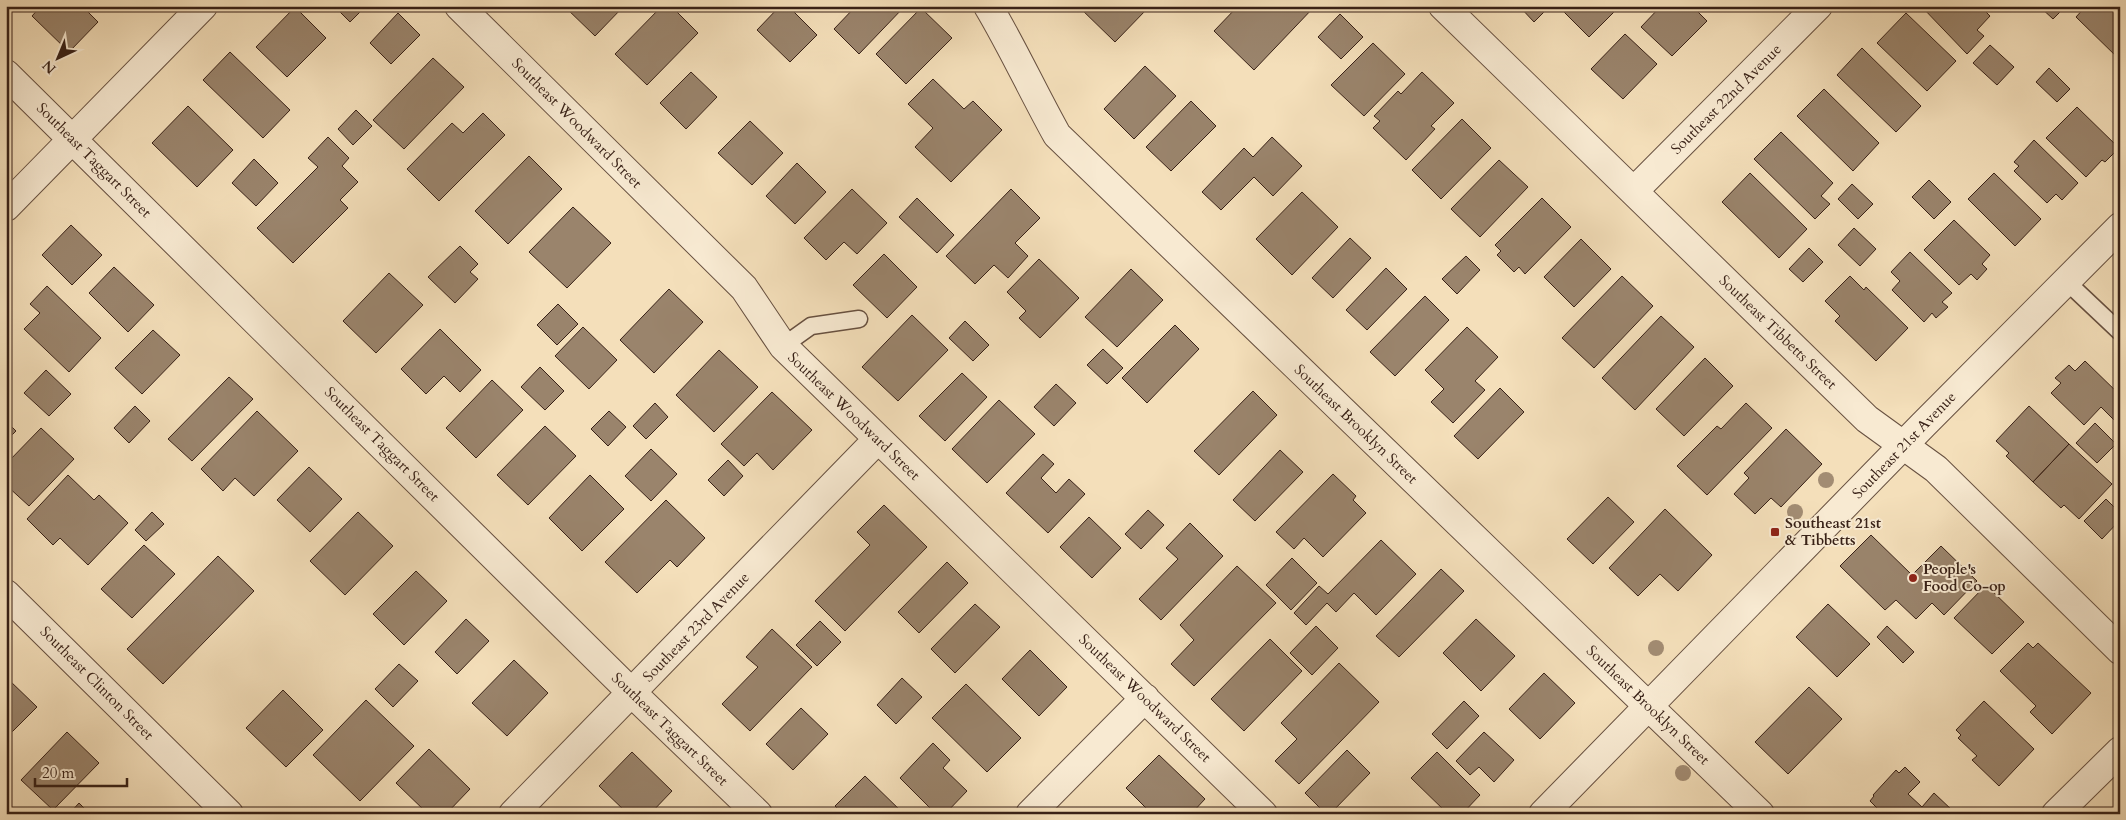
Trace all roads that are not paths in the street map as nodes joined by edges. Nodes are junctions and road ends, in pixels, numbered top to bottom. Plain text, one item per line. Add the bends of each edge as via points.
1 (203, 6) edge
2 (459, 6) edge
3 (988, 6) edge
4 (1444, 6) edge
5 (1818, 6) edge
6 (6, 74) edge
7 (74, 140) junction
8 (1634, 191) junction
9 (6, 207) edge
10 (2120, 227) edge
11 (2066, 281) junction
12 (859, 319) dead end
13 (2120, 332) edge
14 (783, 346) junction
15 (878, 439) junction
16 (1904, 445) junction
17 (6, 594) edge
18 (2120, 650) edge
19 (632, 692) junction
20 (1145, 698) junction
21 (1648, 706) junction
22 (2120, 751) edge
23 (229, 814) edge
24 (513, 814) edge
25 (758, 814) edge
26 (1030, 814) edge
27 (1263, 814) edge
28 (1543, 814) edge
29 (1760, 814) edge
30 (2056, 814) edge

1 - 7 street
2 - 14 street, Southeast Woodward Street via 744,288
3 - 21 street, Southeast Brooklyn Street via 1023,66 1057,135
4 - 8 street, Southeast Tibbetts Street
5 - 8 street, Southeast 22nd Avenue
6 - 7 street, Southeast Taggart Street
7 - 9 street
7 - 19 street, Southeast Taggart Street
8 - 16 street, Southeast Tibbetts Street via 1867,419
10 - 11 street, Southeast 21st Avenue
11 - 13 lane
11 - 16 street, Southeast 21st Avenue
12 - 14 lane via 811,326
14 - 15 street, Southeast Woodward Street
15 - 19 street, Southeast 23rd Avenue
15 - 20 street, Southeast Woodward Street
16 - 18 street, Southeast Tibbetts Street via 1936,469
16 - 21 street, Southeast 21st Avenue
17 - 23 street, Southeast Clinton Street
19 - 24 street, Southeast 23rd Avenue
19 - 25 street, Southeast Taggart Street
20 - 26 street
20 - 27 street, Southeast Woodward Street
21 - 28 street, Southeast 21st Avenue
21 - 29 street, Southeast Brooklyn Street
22 - 30 street

